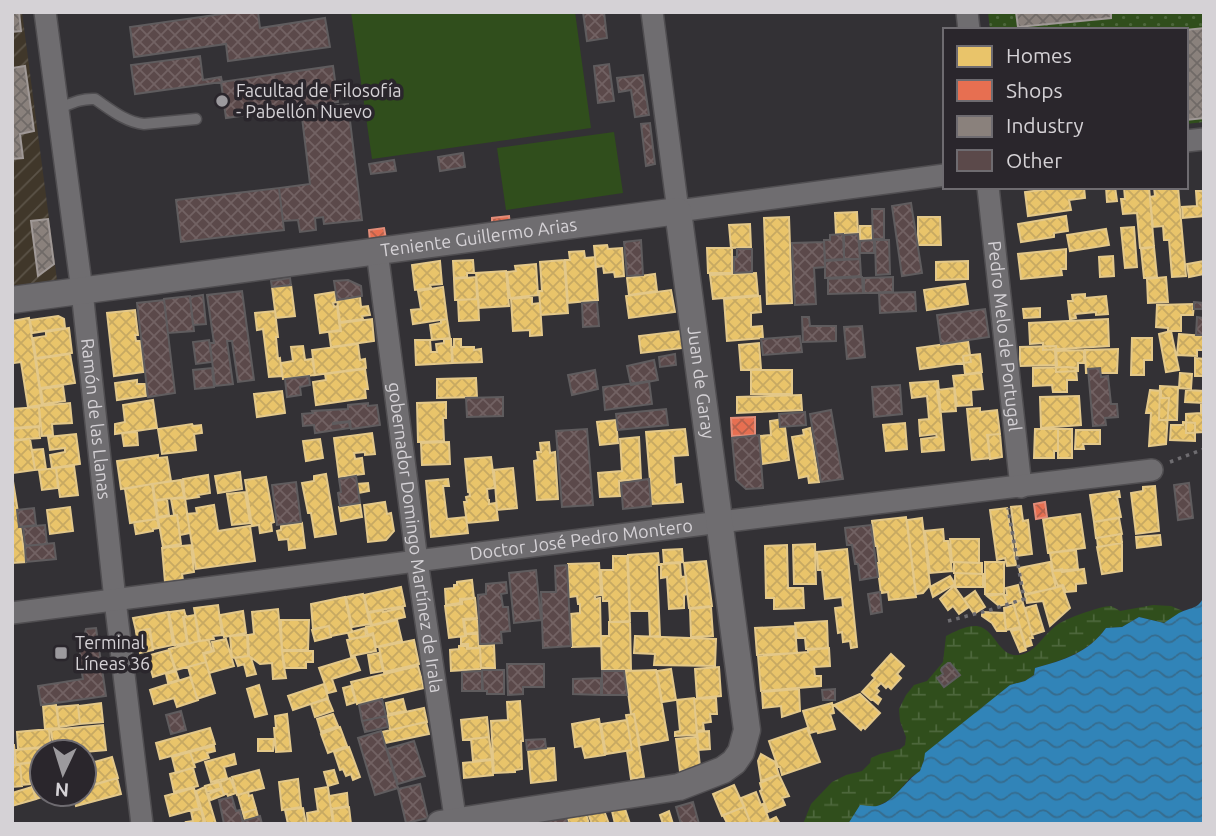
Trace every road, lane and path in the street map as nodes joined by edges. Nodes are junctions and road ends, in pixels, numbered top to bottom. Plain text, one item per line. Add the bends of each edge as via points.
1 (45, 12) edge
2 (652, 12) edge
3 (57, 109) junction
4 (195, 119) dead end
5 (943, 175) edge
6 (988, 189) edge
7 (678, 211) junction
8 (377, 251) junction
9 (82, 291) junction
10 (12, 300) edge
11 (1204, 449) edge
12 (1152, 470) joint
13 (1013, 488) junction
14 (720, 522) junction
15 (417, 561) junction
16 (115, 600) junction
17 (12, 613) edge
18 (948, 621) dead end
19 (450, 823) edge
20 (142, 824) edge

1 - 3 street, Ramón de las Llanas
2 - 7 street, Juan de Garay
3 - 4 lane via 95,99 136,123
3 - 9 street, Ramón de las Llanas
5 - 7 street, Teniente Guillermo Arias
6 - 13 street, Pedro Melo de Portugal
7 - 8 street, Teniente Guillermo Arias
7 - 14 street, Juan de Garay
8 - 9 street, Teniente Guillermo Arias
8 - 15 street, gobernador Domingo Martínez de Irala
9 - 10 street, Teniente Guillermo Arias
9 - 16 street, Ramón de las Llanas
11 - 12 path
12 - 13 street, Doctor José Pedro Montero
13 - 14 street, Doctor José Pedro Montero
13 - 18 path via 1024,599
14 - 15 street, Doctor José Pedro Montero
14 - 19 street, Juan de Garay via 747,730 734,762 679,787
15 - 16 street, Doctor José Pedro Montero
15 - 19 street, gobernador Domingo Martínez de Irala
16 - 17 street, Doctor José Pedro Montero
16 - 20 street, Ramón de las Llanas

